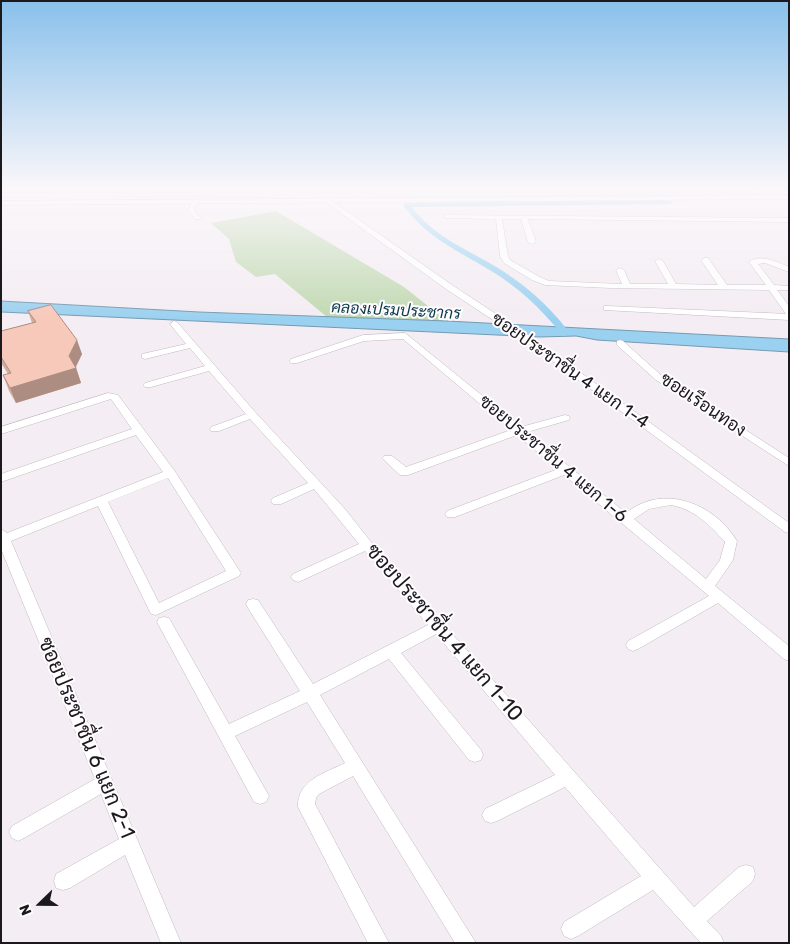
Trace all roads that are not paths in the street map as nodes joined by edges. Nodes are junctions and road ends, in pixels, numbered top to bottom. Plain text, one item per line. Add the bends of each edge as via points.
1 (371, 231) edge
2 (501, 231) edge
3 (528, 231) edge
4 (532, 242) dead end
5 (659, 260) dead end
6 (705, 260) dead end
7 (620, 270) dead end
8 (789, 270) edge
9 (627, 286) junction
10 (673, 286) junction
11 (724, 287) junction
12 (772, 287) junction
13 (789, 288) edge
14 (607, 308) dead end
15 (789, 312) edge
16 (789, 317) edge
17 (174, 324) dead end
18 (620, 343) dead end
19 (192, 345) junction
20 (145, 356) dead end
21 (294, 361) dead end
22 (211, 367) junction
23 (148, 385) dead end
24 (252, 415) junction
25 (564, 418) dead end
26 (215, 429) dead end
27 (139, 430) junction
28 (1, 431) edge
29 (518, 431) junction
30 (388, 458) dead end
31 (789, 462) edge
32 (566, 470) junction
33 (170, 473) junction
34 (1, 478) edge
35 (314, 485) junction
36 (101, 500) junction
37 (277, 501) dead end
38 (451, 514) dead end
39 (626, 519) junction
40 (789, 529) edge
41 (2, 536) edge
42 (367, 545) junction
43 (298, 577) dead end
44 (706, 588) junction
45 (718, 597) junction
46 (253, 604) dead end
47 (160, 616) junction
48 (439, 626) junction
49 (633, 645) dead end
50 (392, 651) junction
51 (789, 655) edge
52 (310, 693) junction
53 (226, 733) junction
54 (475, 755) dead end
55 (355, 766) junction
56 (568, 777) junction
57 (105, 782) junction
58 (260, 796) dead end
59 (491, 815) dead end
60 (18, 832) dead end
61 (130, 842) junction
62 (746, 874) dead end
63 (656, 878) junction
64 (63, 881) dead end
65 (693, 920) junction
66 (571, 928) dead end
67 (171, 943) edge
68 (379, 943) edge
69 (466, 943) edge
70 (714, 943) edge

1 - 40 street, ซอยประชาชื่น 4 แยก 1-4 via 531,342
2 - 9 street via 507,261 535,278 548,283
3 - 4 street
5 - 10 street
6 - 11 street
7 - 9 street
8 - 12 street via 766,260 753,262
9 - 10 street
10 - 11 street
11 - 12 street
12 - 13 street
12 - 15 street
14 - 16 street
17 - 19 street, ซอยประชาชื่น 4 แยก 1-10
18 - 31 street, ซอยเรือนทอง via 659,378
19 - 20 street
19 - 22 street, ซอยประชาชื่น 4 แยก 1-10
21 - 29 street, ซอยประชาชื่น 4 แยก 1-6 via 363,338 405,336
22 - 23 street
22 - 24 street, ซอยประชาชื่น 4 แยก 1-10
24 - 26 street
24 - 35 street, ซอยประชาชื่น 4 แยก 1-10
25 - 29 street
27 - 28 street via 112,396
27 - 33 street
27 - 34 street
29 - 30 street via 404,472
29 - 32 street, ซอยประชาชื่น 4 แยก 1-6
32 - 38 street
32 - 39 street, ซอยประชาชื่น 4 แยก 1-6
33 - 36 street
33 - 47 street via 234,573
35 - 37 street
35 - 42 street, ซอยประชาชื่น 4 แยก 1-10
36 - 41 street
36 - 47 street
39 - 44 street, ซอยประชาชื่น 4 แยก 1-6
39 - 44 street via 644,506 666,502 684,503 714,521 731,541 730,552
41 - 57 street, ซอยประชาชื่น 6 แยก 2-1
42 - 43 street
42 - 48 street, ซอยประชาชื่น 4 แยก 1-10
44 - 45 street, ซอยประชาชื่น 4 แยก 1-6
45 - 49 street
45 - 51 street, ซอยประชาชื่น 4 แยก 1-6
46 - 52 street
47 - 53 street
48 - 50 street
48 - 56 street, ซอยประชาชื่น 4 แยก 1-10
50 - 52 street
50 - 54 street
52 - 53 street
52 - 55 street
53 - 58 street
55 - 68 street via 313,788 306,800
55 - 69 street
56 - 59 street
56 - 63 street, ซอยประชาชื่น 4 แยก 1-10
57 - 60 street
57 - 61 street, ซอยประชาชื่น 6 แยก 2-1
61 - 64 street
61 - 67 street, ซอยประชาชื่น 6 แยก 2-1
62 - 65 street
63 - 65 street, ซอยประชาชื่น 4 แยก 1-10
63 - 66 street
65 - 70 street, ซอยประชาชื่น 4 แยก 1-10

